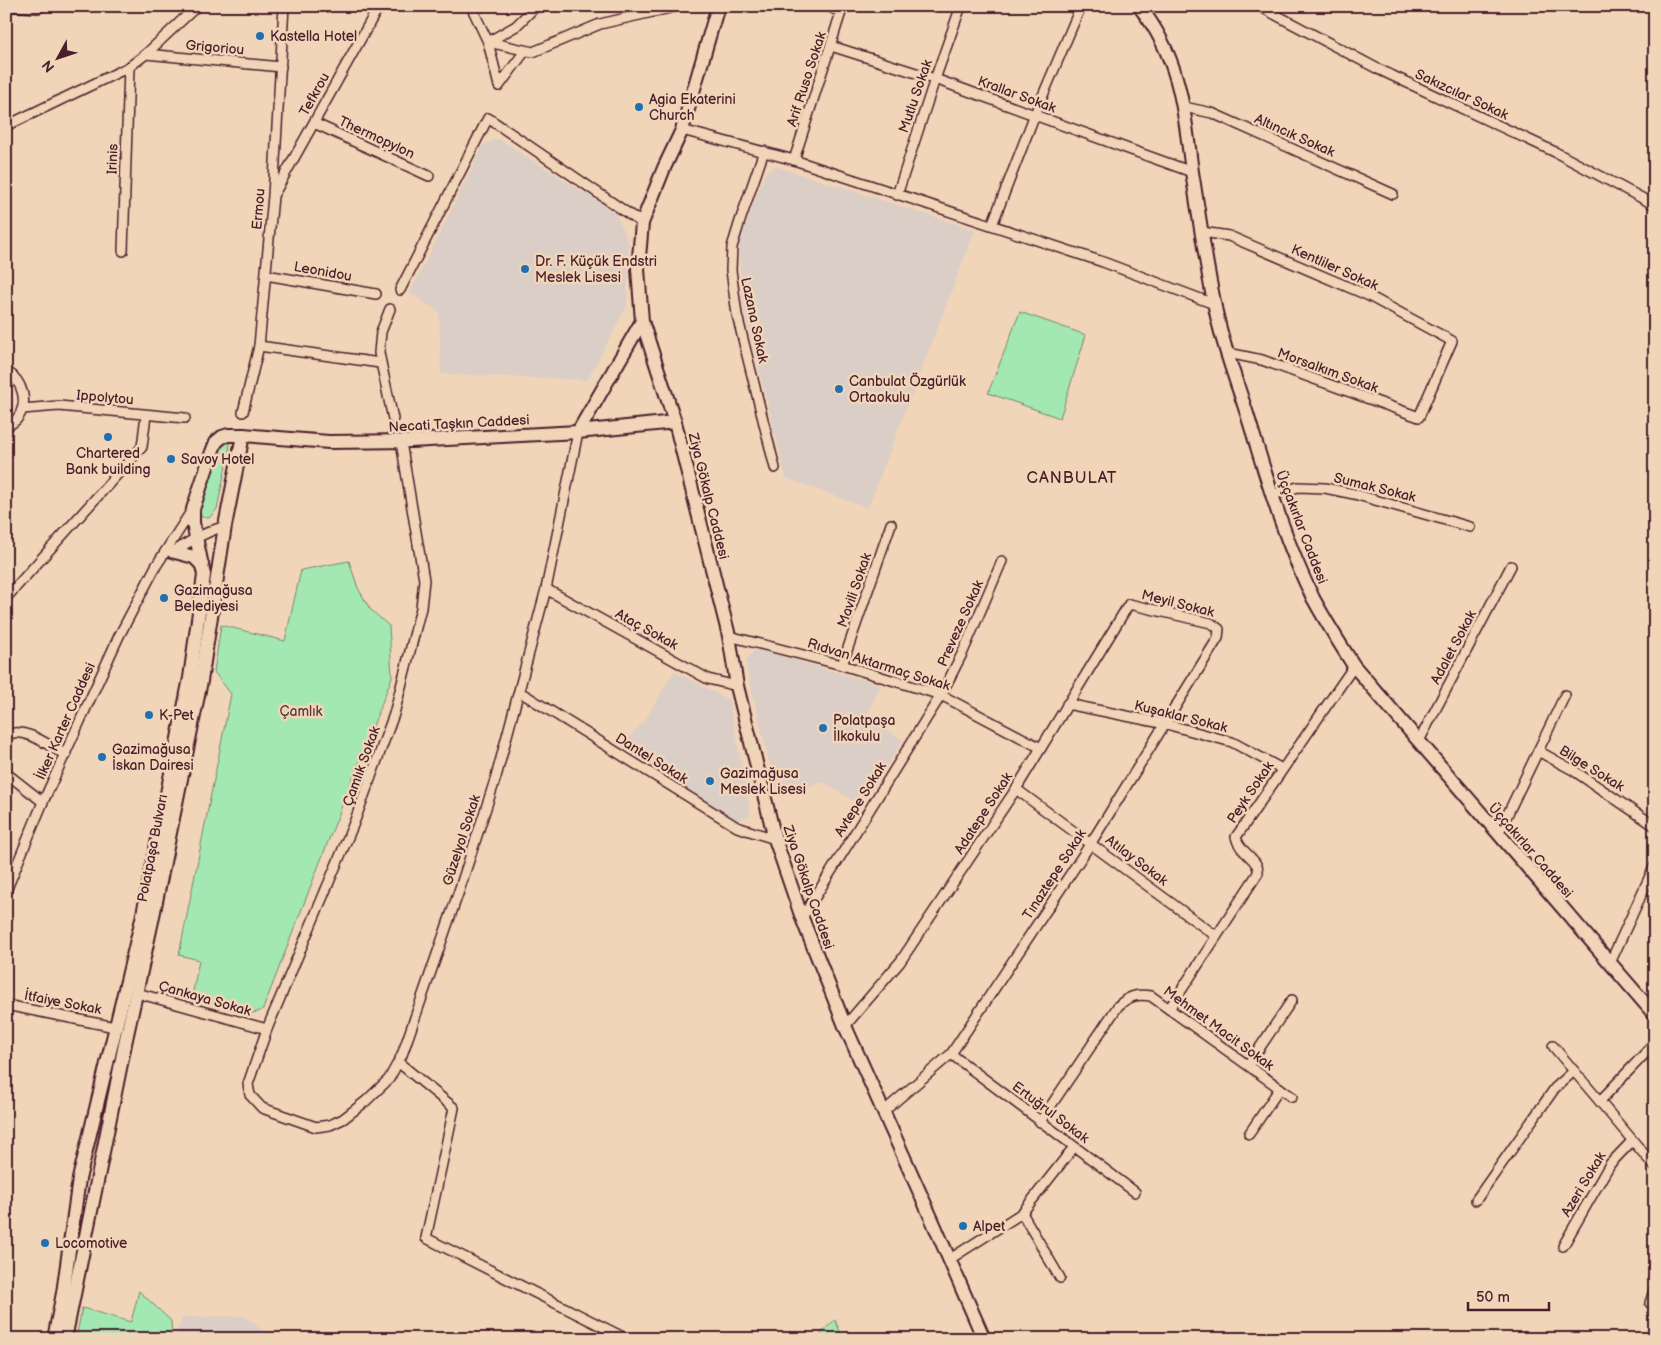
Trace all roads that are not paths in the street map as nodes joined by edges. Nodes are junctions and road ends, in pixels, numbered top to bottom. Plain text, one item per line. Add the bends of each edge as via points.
1 (9, 6) edge
2 (43, 6) edge
3 (197, 6) edge
4 (284, 6) edge
5 (379, 6) edge
6 (471, 6) edge
7 (536, 6) edge
8 (679, 6) edge
9 (718, 6) edge
10 (827, 6) edge
11 (962, 6) edge
12 (1081, 6) edge
13 (1138, 6) edge
14 (1259, 6) edge
15 (842, 9) edge
16 (6, 14) edge
17 (488, 42) junction
18 (831, 46) junction
19 (525, 51) junction
20 (146, 54) junction
21 (129, 67) junction
22 (281, 67) junction
23 (935, 79) junction
24 (1184, 107) junction
25 (1035, 114) junction
26 (314, 123) junction
27 (6, 126) edge
28 (682, 130) junction
29 (764, 151) junction
30 (794, 160) junction
31 (1192, 172) junction
32 (429, 176) dead end
33 (1393, 194) dead end
34 (897, 195) junction
35 (273, 196) junction
36 (1655, 205) edge
37 (642, 223) junction
38 (992, 225) junction
39 (1202, 232) junction
40 (123, 251) dead end
41 (266, 275) junction
42 (400, 290) dead end
43 (376, 294) dead end
44 (1214, 304) junction
45 (390, 309) dead end
46 (642, 321) junction
47 (259, 346) junction
48 (1228, 352) junction
49 (380, 363) junction
50 (7, 370) edge
51 (22, 409) junction
52 (243, 412) dead end
53 (146, 415) junction
54 (1418, 417) joint
55 (185, 418) dead end
56 (393, 418) dead end
57 (675, 422) junction
58 (6, 427) edge
59 (578, 432) junction
60 (243, 435) junction
61 (401, 442) junction
62 (775, 468) dead end
63 (1272, 495) junction
64 (193, 509) junction
65 (891, 524) dead end
66 (225, 526) junction
67 (1470, 527) dead end
68 (197, 537) junction
69 (175, 552) junction
70 (1002, 562) dead end
71 (202, 565) junction
72 (156, 566) junction
73 (1511, 566) dead end
74 (546, 589) junction
75 (6, 598) edge
76 (1129, 604) joint
77 (1219, 628) joint
78 (729, 636) junction
79 (842, 665) junction
80 (1354, 666) junction
81 (737, 686) junction
82 (520, 692) junction
83 (941, 695) junction
84 (1565, 695) dead end
85 (1067, 704) junction
86 (1166, 724) junction
87 (6, 735) edge
88 (1418, 741) junction
89 (1041, 748) junction
90 (1538, 751) junction
91 (66, 755) junction
92 (1282, 769) junction
93 (6, 773) edge
94 (1016, 789) junction
95 (43, 802) junction
96 (1655, 826) edge
97 (1498, 834) junction
98 (775, 839) junction
99 (1091, 843) junction
100 (1655, 865) edge
101 (6, 891) edge
102 (802, 918) junction
103 (1216, 936) junction
104 (1610, 963) junction
105 (137, 993) junction
106 (1292, 1000) dead end
107 (6, 1005) edge
108 (1169, 1009) junction
109 (1655, 1015) edge
110 (845, 1026) junction
111 (115, 1027) junction
112 (267, 1029) junction
113 (1655, 1043) edge
114 (1553, 1046) dead end
115 (951, 1054) junction
116 (398, 1062) junction
117 (1248, 1065) junction
118 (1574, 1071) junction
119 (248, 1084) joint
120 (1280, 1088) junction
121 (1292, 1097) dead end
122 (1600, 1101) junction
123 (883, 1112) junction
124 (1040, 1122) junction
125 (1249, 1134) dead end
126 (1632, 1141) junction
127 (1074, 1147) junction
128 (1655, 1167) edge
129 (1134, 1192) dead end
130 (1476, 1200) dead end
131 (1022, 1213) junction
132 (1562, 1246) dead end
133 (950, 1259) junction
134 (1060, 1278) dead end
135 (1655, 1288) edge
136 (69, 1295) junction
137 (1650, 1303) dead end
138 (54, 1339) edge
139 (65, 1339) edge
140 (627, 1339) edge
141 (984, 1339) edge

1 - 2 street
1 - 16 street
3 - 20 street
4 - 22 street, Ermou
5 - 26 street, Tefkrou
6 - 17 street
7 - 17 street via 516,26
8 - 19 street via 600,24 548,47
9 - 28 main road, Ziya Gökalp Caddesi
10 - 15 street
11 - 23 street, Mutlu Sokak
12 - 25 street
13 - 24 main road, Üççakırlar Caddesi via 1160,36 1169,55
14 - 36 street, Sakızcılar Sokak via 1378,69 1555,152
15 - 18 street, Arif Ruso Sokak
17 - 19 street
17 - 19 street via 499,86
18 - 23 street, Krallar Sokak
18 - 30 street, Arif Ruso Sokak
20 - 21 street
20 - 22 street, Grigoriou
21 - 27 street
21 - 40 street, Irinis
22 - 35 street, Ermou
23 - 25 street, Krallar Sokak
23 - 34 street, Mutlu Sokak
24 - 31 main road, Üççakırlar Caddesi
24 - 33 street, Altıncık Sokak via 1212,113
25 - 31 street, Krallar Sokak
25 - 38 street
26 - 32 street, Thermopylon
26 - 35 street, Tefkrou
28 - 29 street
28 - 37 main road, Ziya Gökalp Caddesi
29 - 30 street
29 - 62 street, Lazana Sokak via 732,247 731,270 737,315
30 - 34 street
31 - 39 main road, Üççakırlar Caddesi
34 - 38 street
35 - 41 street, Ermou
37 - 42 street via 488,118
37 - 46 main road, Ziya Gökalp Caddesi via 638,269
38 - 44 street via 1104,262
39 - 44 main road, Üççakırlar Caddesi
39 - 54 street, Kentliler Sokak via 1228,236 1367,295 1452,342
41 - 43 street, Leonidou
41 - 47 street, Ermou
44 - 48 main road, Üççakırlar Caddesi
45 - 49 street via 381,332
46 - 57 main road, Ziya Gökalp Caddesi
46 - 59 main road
47 - 49 street
47 - 52 street, Ermou
48 - 54 street, Morsalkım Sokak via 1262,360
48 - 63 main road, Üççakırlar Caddesi
49 - 56 street
50 - 51 street via 22,388
51 - 53 street, Ippolytou via 59,406
51 - 58 street via 16,420
53 - 55 street, Ippolytou
53 - 75 street via 142,447
57 - 59 main road, Necati Taşkın Caddesi
57 - 78 main road, Ziya Gökalp Caddesi
59 - 61 main road, Necati Taşkın Caddesi
59 - 74 street, Güzelyol Sokak
60 - 61 main road, Necati Taşkın Caddesi via 329,442
60 - 64 main road, Polatpaşa Bulvarı via 222,437 216,442
60 - 66 main road, Polatpaşa Bulvarı
61 - 112 street, Çamlık Sokak via 424,580 421,608 394,714 354,823
63 - 67 street, Sumak Sokak via 1298,487 1326,488
63 - 80 main road, Üççakırlar Caddesi via 1313,598
64 - 68 main road, Polatpaşa Bulvarı
64 - 72 street, İlker Karter Caddesi
65 - 79 street, Mavili Sokak
66 - 68 street, İlker Karter Caddesi
66 - 105 main road, Polatpaşa Bulvarı via 200,681
68 - 69 street, İlker Karter Caddesi
68 - 71 main road, Polatpaşa Bulvarı
69 - 71 main road via 194,557
69 - 72 street, İlker Karter Caddesi
70 - 83 street, Preveze Sokak
71 - 111 main road, Polatpaşa Bulvarı via 204,575 190,678 142,919
72 - 91 street, İlker Karter Caddesi via 119,636
73 - 88 street, Adalet Sokak
74 - 81 street, Ataç Sokak via 708,679
74 - 82 street, Güzelyol Sokak
76 - 77 street, Meyil Sokak via 1212,623
76 - 85 street, Adatepe Sokak
77 - 86 street, Tınaztepe Sokak via 1218,638
78 - 79 street, Rıdvan Aktarmaç Sokak
78 - 81 main road, Ziya Gökalp Caddesi
79 - 83 street, Rıdvan Aktarmaç Sokak
80 - 88 main road, Üççakırlar Caddesi
80 - 92 street, Peyk Sokak
81 - 98 main road, Ziya Gökalp Caddesi
82 - 98 street, Dantel Sokak via 737,827
82 - 116 street, Güzelyol Sokak via 459,891
83 - 89 street, Rıdvan Aktarmaç Sokak
83 - 102 street, Avtepe Sokak
84 - 90 street
85 - 86 street, Kuşaklar Sokak
85 - 89 street, Adatepe Sokak
86 - 92 street, Kuşaklar Sokak via 1232,742
86 - 99 street, Tınaztepe Sokak
87 - 91 street via 20,732 30,735
88 - 97 main road, Üççakırlar Caddesi
89 - 94 street, Adatepe Sokak
90 - 96 street, Bilge Sokak
90 - 97 street
91 - 95 street, İlker Karter Caddesi
92 - 103 street, Peyk Sokak via 1236,838 1237,845 1257,864 1258,873
93 - 95 street
94 - 99 street, Atılay Sokak
94 - 110 street, Adatepe Sokak via 900,962
95 - 101 street, İlker Karter Caddesi
97 - 104 main road, Üççakırlar Caddesi
98 - 102 main road, Ziya Gökalp Caddesi
99 - 103 street, Atılay Sokak
99 - 115 street, Tınaztepe Sokak
100 - 104 street
102 - 110 main road, Ziya Gökalp Caddesi
103 - 108 street, Peyk Sokak
104 - 109 main road, Üççakırlar Caddesi
105 - 112 street, Çankaya Sokak
105 - 136 main road, Polatpaşa Bulvarı
106 - 117 street
107 - 111 street, İtfaiye Sokak
108 - 117 street, Mehmet Macit Sokak
108 - 124 street, Mehmet Macit Sokak via 1151,996 1138,994 1127,998 1118,1006
110 - 123 main road, Ziya Gökalp Caddesi
111 - 136 main road, Polatpaşa Bulvarı via 79,1179
112 - 119 street, Çamlık Sokak
113 - 122 street
114 - 118 street
115 - 123 street, Tınaztepe Sokak
115 - 124 street, Ertuğrul Sokak
116 - 119 street, Güzelyol Sokak via 388,1079 366,1101 330,1125 316,1127 262,1108 250,1095
116 - 140 street via 454,1108 426,1238
117 - 120 street, Mehmet Macit Sokak
118 - 122 street
118 - 130 street via 1555,1088
120 - 121 street, Mehmet Macit Sokak
120 - 125 street
122 - 126 street
123 - 133 main road, Ziya Gökalp Caddesi
124 - 127 street, Ertuğrul Sokak
126 - 128 street
126 - 132 street, Azeri Sokak via 1610,1164
127 - 129 street, Ertuğrul Sokak
127 - 131 street
131 - 133 street
131 - 134 street
133 - 141 main road, Ziya Gökalp Caddesi
135 - 137 street
136 - 138 main road, Polatpaşa Bulvarı
136 - 139 main road, Polatpaşa Bulvarı

